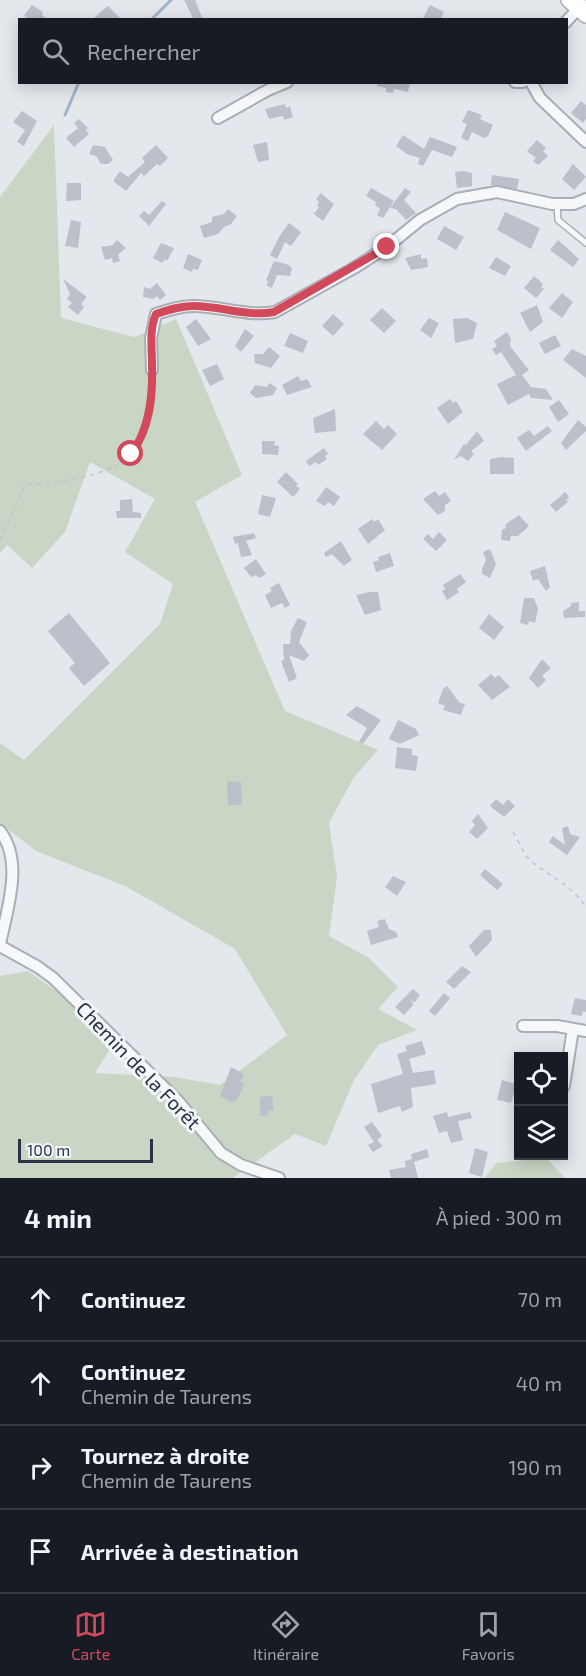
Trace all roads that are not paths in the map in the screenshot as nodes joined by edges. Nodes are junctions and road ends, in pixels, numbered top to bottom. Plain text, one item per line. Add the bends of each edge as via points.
1 (580, 6) edge
2 (568, 21) edge
3 (282, 84) edge
4 (532, 84) edge
5 (218, 118) dead end
6 (586, 142) edge
7 (586, 199) edge
8 (557, 204) junction
9 (586, 243) edge
10 (152, 370) road end
11 (0, 831) edge
12 (0, 945) edge
13 (523, 1026) dead end
14 (573, 1029) junction
15 (586, 1031) edge
16 (568, 1061) edge
17 (279, 1178) edge

1 - 2 street
3 - 5 street
4 - 6 street via 540,98
7 - 8 street
8 - 9 lane via 558,220
8 - 10 street via 496,192 457,199 420,220 354,268 274,312 195,306 156,314 152,322
11 - 12 street, Chemin de la Forêt via 8,841 13,861
12 - 17 street, Chemin de la Forêt via 53,978 178,1101 221,1153 241,1165
13 - 14 street
14 - 15 street
14 - 16 street

